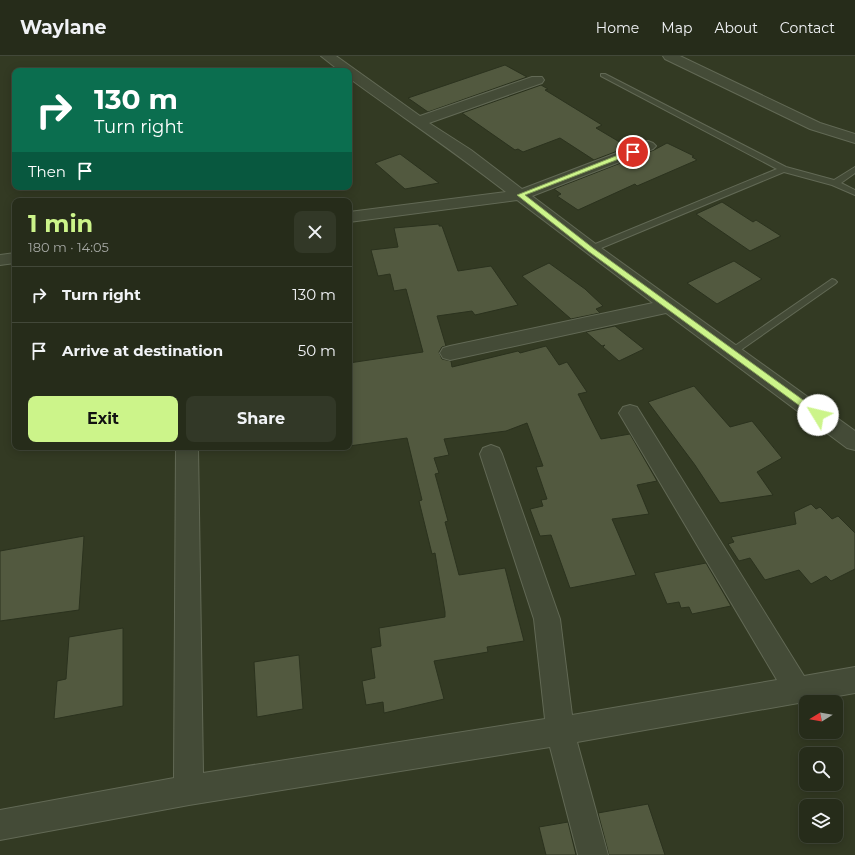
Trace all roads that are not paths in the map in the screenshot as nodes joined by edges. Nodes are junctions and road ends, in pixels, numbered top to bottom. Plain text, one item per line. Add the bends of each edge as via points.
1 (328, 56) edge
2 (670, 56) edge
3 (344, 68) edge
4 (352, 74) edge
5 (603, 75) dead end
6 (537, 80) dead end
7 (418, 122) junction
8 (855, 139) edge
9 (648, 146) dead end
10 (783, 169) junction
11 (855, 170) edge
12 (835, 183) junction
13 (855, 193) edge
14 (520, 195) junction
15 (352, 217) edge
16 (590, 249) junction
17 (12, 258) edge
18 (0, 260) edge
19 (832, 282) dead end
20 (669, 306) junction
21 (732, 352) junction
22 (450, 353) dead end
23 (630, 413) dead end
24 (855, 442) edge
25 (187, 450) edge
26 (491, 454) dead end
27 (855, 680) edge
28 (798, 690) junction
29 (560, 731) junction
30 (189, 790) junction
31 (0, 825) edge
32 (593, 855) edge

1 - 3 street
2 - 8 street via 815,126
4 - 7 street
5 - 10 lane
6 - 7 street
7 - 14 street via 466,153
9 - 14 street
10 - 12 lane
10 - 16 lane
11 - 12 lane
12 - 13 lane
14 - 15 street
14 - 16 street
16 - 20 street
17 - 18 street
19 - 21 lane
20 - 21 street
20 - 22 street
21 - 24 street
23 - 28 street
25 - 30 street
26 - 29 street via 547,619
27 - 28 street
28 - 29 street
29 - 30 street
29 - 32 street
30 - 31 street

